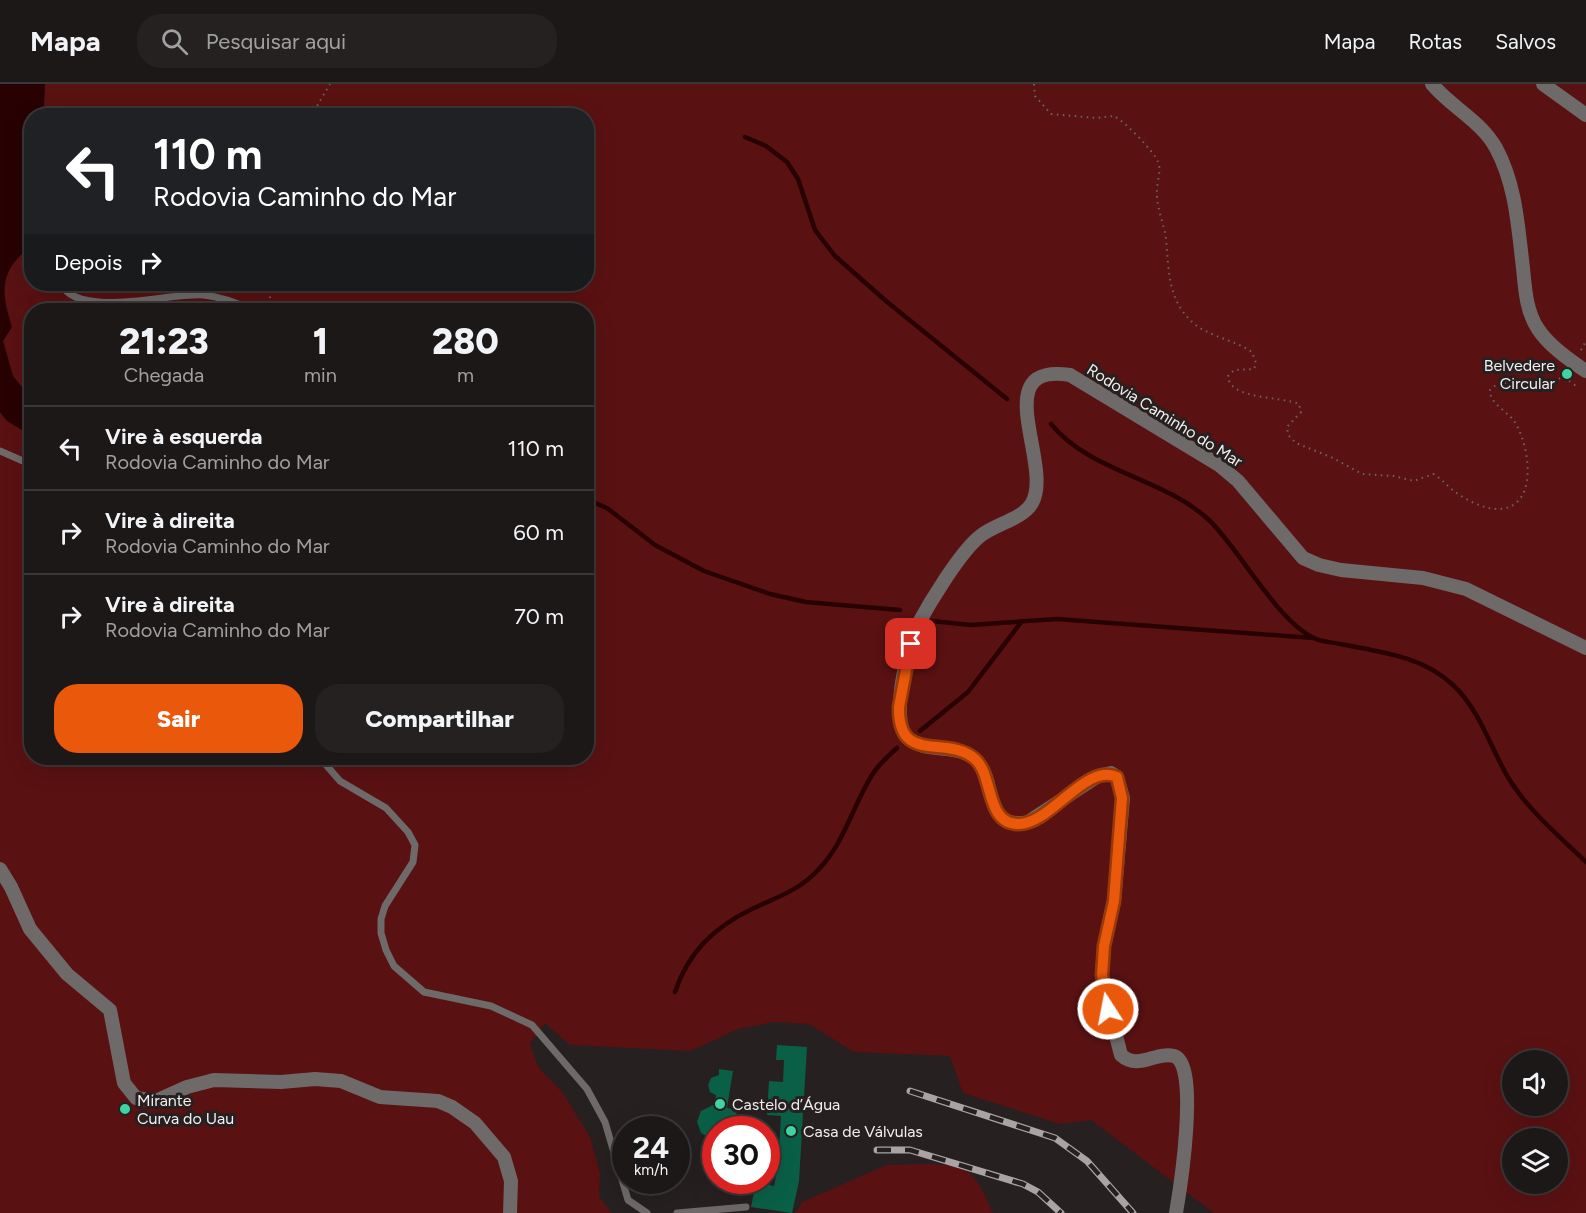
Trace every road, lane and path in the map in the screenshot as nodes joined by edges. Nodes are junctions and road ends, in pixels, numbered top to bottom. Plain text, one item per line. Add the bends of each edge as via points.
1 (330, 84) edge
2 (1034, 84) edge
3 (1432, 84) edge
4 (1543, 84) edge
5 (316, 108) edge
6 (1586, 115) edge
7 (69, 291) edge
8 (101, 303) edge
9 (101, 303) edge
10 (237, 303) edge
11 (1586, 371) edge
12 (1575, 385) dead end
13 (0, 450) edge
14 (24, 461) edge
15 (1586, 648) edge
16 (326, 765) edge
17 (0, 869) edge
18 (746, 1207) dead end
19 (510, 1213) edge
20 (647, 1213) edge
21 (677, 1213) edge
22 (1176, 1213) edge

1 - 5 path
2 - 12 path via 1035,96 1051,114 1114,116 1154,154 1159,168 1156,194 1166,238 1168,272 1178,305 1191,321 1252,352 1254,369 1234,370 1228,376 1234,388 1299,404 1301,412 1287,427 1288,435 1296,443 1362,474 1395,476 1414,482 1433,474 1466,499 1504,510 1515,505 1523,494 1528,472 1515,423 1491,398 1491,387 1498,383 1554,381 1564,377
3 - 11 street via 1482,129 1496,148 1516,207 1525,291 1532,317 1546,340
4 - 6 street
7 - 8 lane via 76,297
9 - 10 lane via 202,295
13 - 14 lane
15 - 22 street, Rodovia Caminho do Mar via 1490,599 1444,582 1319,565 1298,552 1238,481 1219,465 1070,375 1046,374 1034,381 1026,398 1035,458 1034,499 1026,510 986,531 971,544 925,613 911,644 899,717 904,734 914,743 974,758 986,775 995,809 1007,821 1018,824 1037,818 1098,776 1110,773 1117,777 1122,798 1114,901 1104,946 1104,989 1121,1055 1133,1062 1173,1056 1184,1066 1188,1101
16 - 20 lane via 340,782 386,808 415,845 413,862 381,919 381,933 394,966 424,992 490,1006 532,1025 587,1089 605,1122 628,1200
17 - 19 street via 30,929 67,974 110,1010 124,1083 136,1098 156,1101 214,1080 281,1082 315,1078 341,1081 380,1097 438,1101 475,1123 504,1157 511,1181
18 - 21 lane

